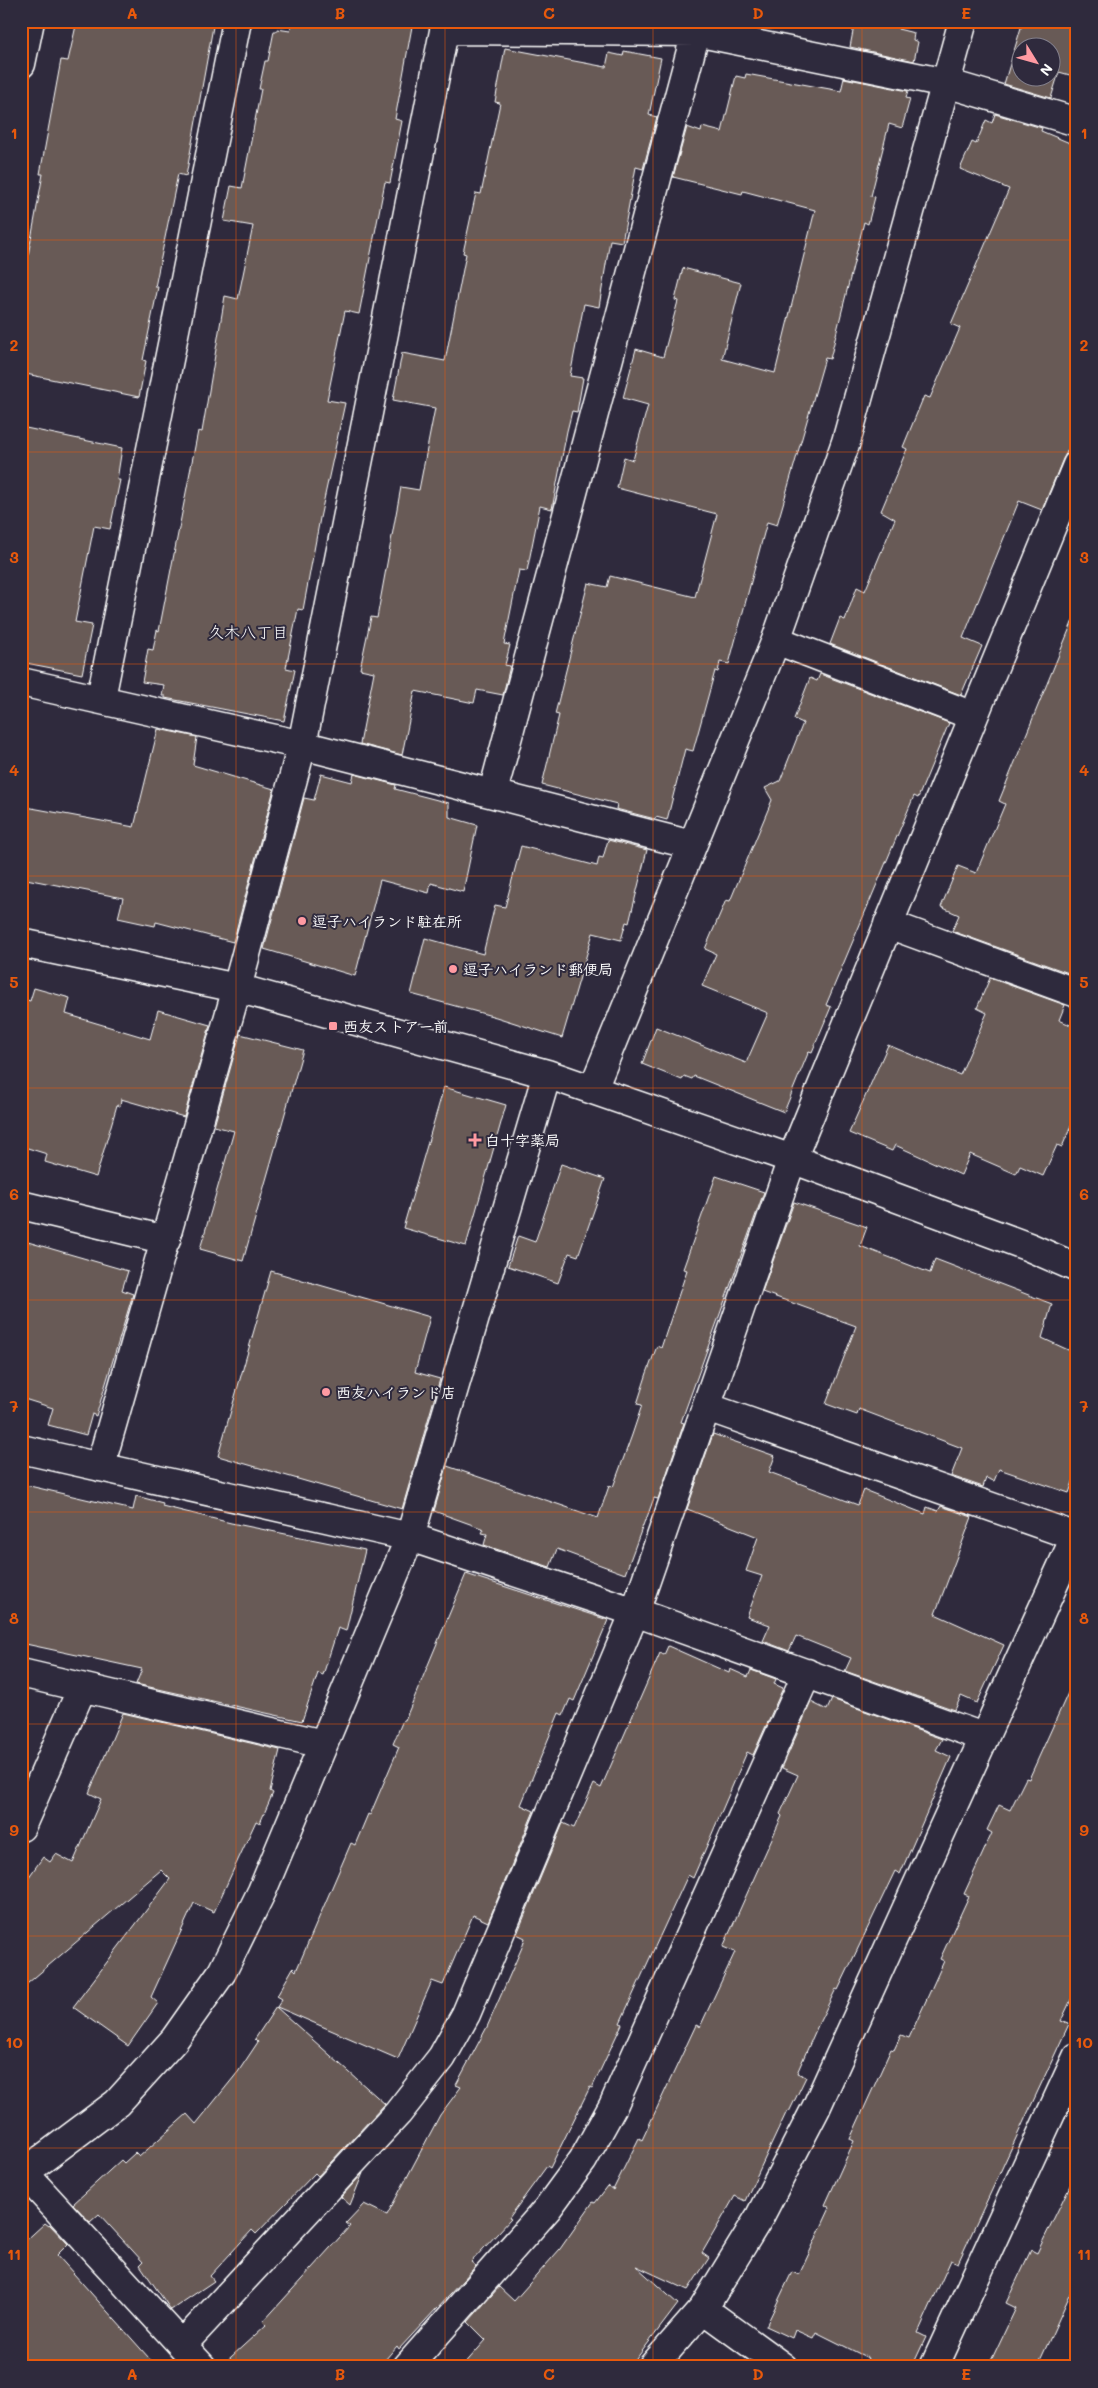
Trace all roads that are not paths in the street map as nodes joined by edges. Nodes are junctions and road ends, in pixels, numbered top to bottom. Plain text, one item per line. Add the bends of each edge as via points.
1 (30, 21) edge
2 (238, 21) edge
3 (963, 21) edge
4 (445, 26) edge
5 (696, 32) junction
6 (21, 64) edge
7 (946, 83) junction
8 (1077, 122) edge
9 (1077, 465) edge
10 (776, 640) junction
11 (21, 682) edge
12 (101, 698) junction
13 (973, 716) junction
14 (302, 745) junction
15 (493, 792) junction
16 (692, 845) junction
17 (888, 924) junction
18 (21, 944) edge
19 (238, 988) junction
20 (1077, 993) edge
21 (547, 1074) junction
22 (593, 1089) junction
23 (792, 1159) junction
24 (21, 1205) edge
25 (166, 1240) junction
26 (1077, 1268) edge
27 (707, 1407) junction
28 (21, 1449) edge
29 (100, 1467) junction
30 (1076, 1535) edge
31 (410, 1537) junction
32 (635, 1612) junction
33 (21, 1673) edge
34 (807, 1673) junction
35 (82, 1688) junction
36 (983, 1738) junction
37 (323, 1744) junction
38 (21, 1827) edge
39 (1077, 2056) edge
40 (23, 2174) edge
41 (703, 2309) junction
42 (182, 2345) junction
43 (202, 2367) edge
44 (406, 2367) edge
45 (652, 2367) edge
46 (783, 2367) edge
47 (934, 2367) edge

1 - 6 street
2 - 12 street
3 - 7 street
4 - 5 street
4 - 14 street
5 - 7 street
5 - 15 street
7 - 8 street
7 - 10 street via 846,442
9 - 13 street
10 - 13 street
10 - 16 street
11 - 12 street
12 - 14 street
13 - 17 street
14 - 15 street
14 - 19 street
15 - 16 street
16 - 22 street
17 - 20 street
17 - 23 street
18 - 19 street
19 - 21 street
19 - 25 street
21 - 22 street
21 - 31 street
22 - 23 street
23 - 26 street
23 - 27 street
24 - 25 street
25 - 29 street
27 - 30 street
27 - 32 street
28 - 29 street
29 - 31 street
30 - 36 street
31 - 32 street
31 - 37 street
32 - 34 street
32 - 42 street via 466,2014 442,2057 398,2113
33 - 35 street
34 - 36 street
34 - 44 street via 613,2106 584,2160 547,2209
35 - 37 street
35 - 38 street
36 - 41 street via 816,2108 760,2216
37 - 40 street via 262,1891 222,1972 174,2040 117,2102
39 - 47 street
40 - 42 street
41 - 45 street
41 - 46 street
42 - 43 street

